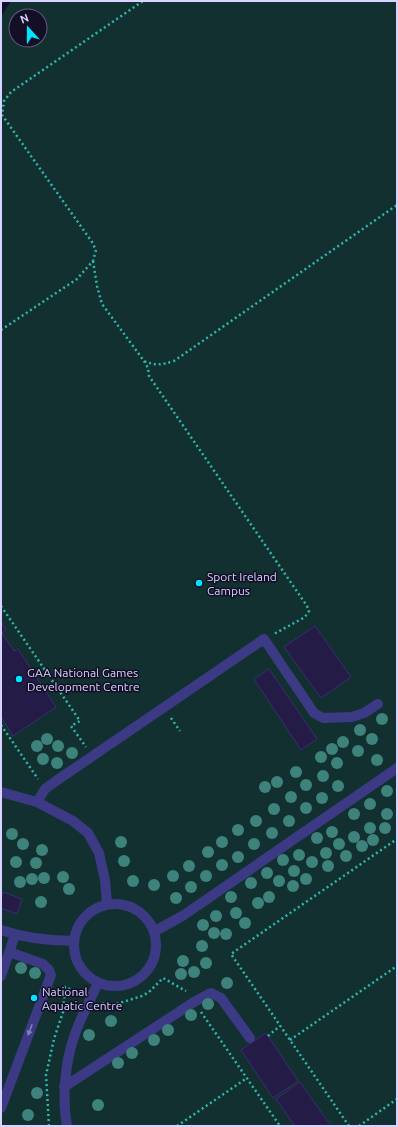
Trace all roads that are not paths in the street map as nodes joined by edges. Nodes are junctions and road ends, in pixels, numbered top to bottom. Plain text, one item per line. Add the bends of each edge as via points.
1 (378, 704) dead end
2 (397, 768) edge
3 (1, 792) edge
4 (37, 802) junction
5 (107, 904) junction
6 (1, 930) edge
7 (155, 931) junction
8 (15, 935) junction
9 (74, 941) junction
10 (9, 952) junction
11 (1, 976) edge
12 (98, 983) junction
13 (250, 1038) dead end
14 (64, 1087) junction
15 (1, 1108) edge
16 (66, 1126) edge

1 - 4 lane via 364,714 352,717 323,718 314,714 264,639 45,789
2 - 7 lane via 184,915
3 - 4 lane
4 - 5 lane via 73,820 88,833 99,853
5 - 7 lane via 119,904 141,912
5 - 9 lane via 85,917 77,928
6 - 8 lane
7 - 12 lane via 155,958 148,971 138,980 125,986
8 - 9 lane
8 - 10 lane
9 - 12 lane via 79,966 87,976
10 - 11 lane
10 -> 15 lane via 43,964 51,975
12 - 14 lane via 74,1037
13 - 14 lane via 221,998 211,993
14 - 16 lane

